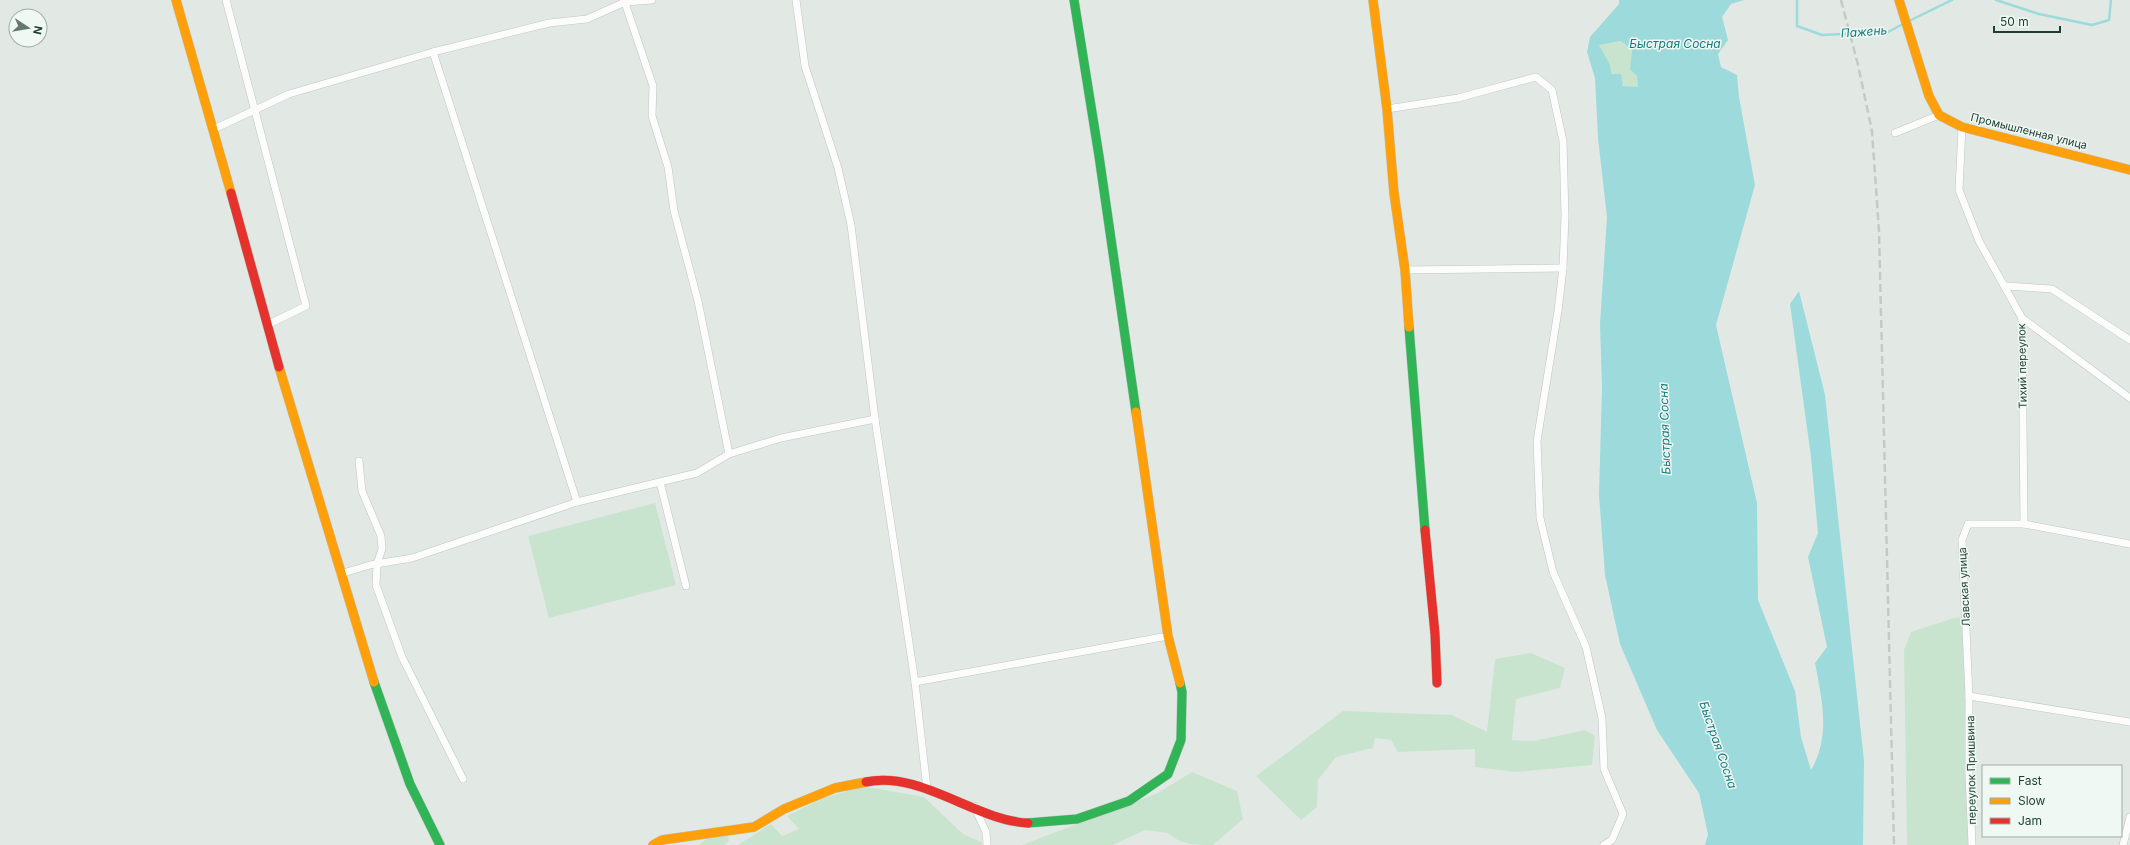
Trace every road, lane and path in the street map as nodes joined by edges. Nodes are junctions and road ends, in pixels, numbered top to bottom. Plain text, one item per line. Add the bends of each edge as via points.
1 (176, 0) edge
2 (226, 0) edge
3 (652, 0) edge
4 (796, 0) edge
5 (1074, 0) edge
6 (1373, 0) edge
7 (1899, 0) edge
8 (624, 1) edge
9 (433, 52) junction
10 (256, 109) junction
11 (1387, 109) junction
12 (1939, 115) junction
13 (1962, 126) junction
14 (214, 128) junction
15 (1895, 133) dead end
16 (2130, 170) edge
17 (1563, 268) junction
18 (1405, 270) junction
19 (2006, 286) junction
20 (2022, 318) junction
21 (267, 325) junction
22 (2130, 340) edge
23 (2130, 398) edge
24 (875, 418) junction
25 (729, 454) junction
26 (359, 461) dead end
27 (660, 482) junction
28 (577, 502) junction
29 (2024, 524) junction
30 (2130, 544) edge
31 (377, 564) junction
32 (340, 574) junction
33 (686, 586) dead end
34 (1168, 636) junction
35 (915, 682) junction
36 (1437, 683) dead end
37 (1969, 696) junction
38 (2130, 722) edge
39 (464, 779) dead end
40 (927, 789) junction
41 (973, 806) junction
42 (2130, 818) edge
43 (440, 845) edge
44 (653, 845) edge
45 (988, 845) edge
46 (1604, 845) edge
47 (1972, 845) edge
48 (2123, 845) edge

1 - 14 street
2 - 10 street
3 - 8 street
4 - 24 street via 805,66 838,168 851,225
5 - 34 street
6 - 11 street
7 - 12 street via 1929,96
8 - 9 street via 587,19 548,23
8 - 25 street via 653,86 652,116 668,167 674,211 698,301
9 - 10 street via 289,94
9 - 28 street
10 - 14 street
10 - 21 street via 306,306
11 - 17 street via 1458,98 1536,77 1552,90 1563,141
11 - 18 street via 1394,194
12 - 13 street, Промышленная улица
12 - 15 street
13 - 16 street, Промышленная улица
13 - 19 street, Тихий переулок via 1959,190 1979,241
14 - 21 street
17 - 18 street
17 - 46 street via 1537,441 1540,518 1553,572 1586,647 1602,718 1604,769 1623,814 1612,840
18 - 36 street
19 - 20 street, Тихий переулок
19 - 22 street via 2052,289
20 - 23 street
20 - 29 street, Тихий переулок
21 - 32 street via 291,414
24 - 25 street via 781,438
24 - 35 street
25 - 27 street via 697,473
26 - 31 street via 362,491 381,536 382,549
27 - 28 street
27 - 33 street
28 - 31 street via 412,558
29 - 30 street, Лавская улица
29 - 37 street, Лавская улица via 1968,524 1962,540
31 - 32 street
31 - 39 street via 376,585 402,657
32 - 43 street via 403,769
34 - 35 street
34 - 41 street via 1182,692 1181,740 1168,774 1129,801 1077,819 1042,823 1011,822
35 - 40 street
37 - 38 street
37 - 47 street, переулок Пришвина
40 - 41 street
40 - 44 street via 898,782 869,781 835,788 784,809 754,827 662,840
41 - 45 street via 986,832
42 - 48 street

